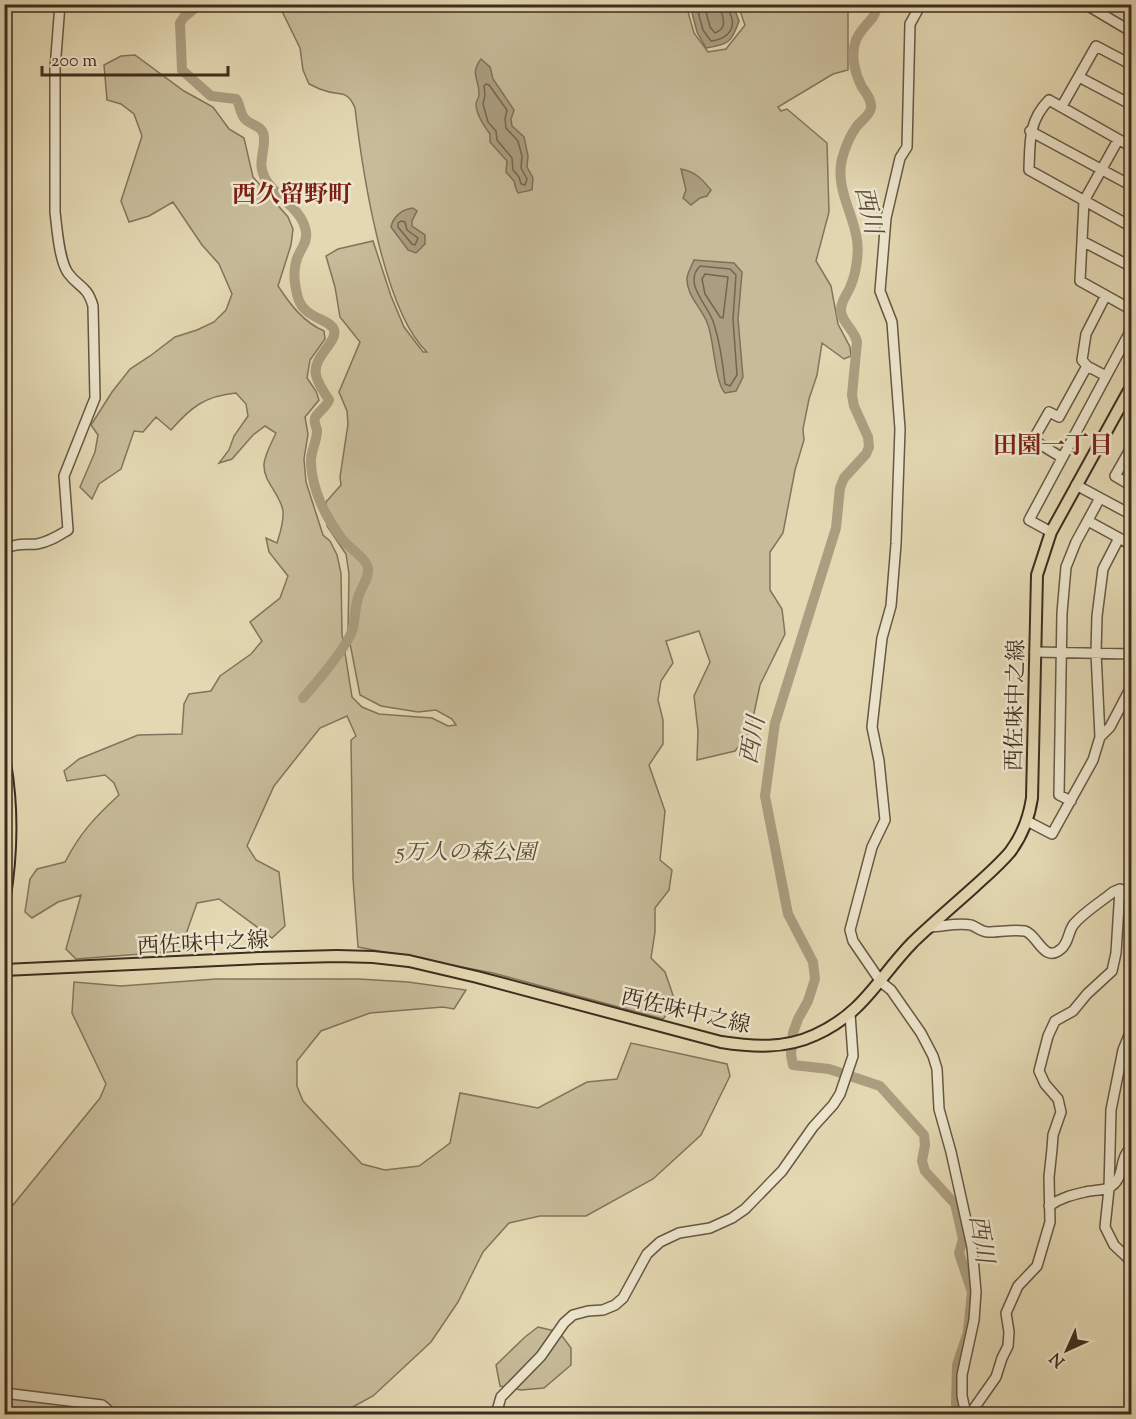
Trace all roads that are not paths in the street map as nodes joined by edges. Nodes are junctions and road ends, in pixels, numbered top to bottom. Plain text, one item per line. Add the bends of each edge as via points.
1 (60, 4) edge
2 (921, 4) edge
3 (1085, 4) edge
4 (1131, 32) edge
5 (1131, 65) edge
6 (1079, 77) junction
7 (1131, 105) edge
8 (1062, 106) junction
9 (1030, 131) junction
10 (1118, 140) junction
11 (1131, 147) edge
12 (1101, 169) junction
13 (1131, 186) edge
14 (1084, 201) junction
15 (1131, 227) edge
16 (1082, 241) junction
17 (1131, 267) edge
18 (1105, 297) junction
19 (1131, 310) edge
20 (1131, 328) edge
21 (1087, 366) junction
22 (1106, 376) junction
23 (1131, 385) edge
24 (1131, 446) edge
25 (1061, 457) junction
26 (1076, 485) junction
27 (1131, 486) edge
28 (1100, 498) junction
29 (1131, 515) edge
30 (1088, 521) junction
31 (1051, 532) junction
32 (1119, 538) junction
33 (1131, 545) edge
34 (4, 549) edge
35 (1035, 652) junction
36 (1062, 653) junction
37 (1096, 653) junction
38 (1131, 654) edge
39 (1131, 685) edge
40 (1100, 737) junction
41 (4, 757) edge
42 (1071, 801) junction
43 (1027, 821) junction
44 (1120, 890) junction
45 (1131, 894) edge
46 (4, 902) edge
47 (929, 927) junction
48 (4, 970) edge
49 (881, 982) junction
50 (850, 1014) junction
51 (1131, 1028) edge
52 (1131, 1151) edge
53 (1108, 1189) junction
54 (1049, 1206) junction
55 (1131, 1262) edge
56 (4, 1393) edge
57 (109, 1414) edge
58 (496, 1414) edge
59 (968, 1414) edge

1 - 34 street via 55,69 55,212 66,271 89,293 93,306 95,398 64,476 68,530 38,544 15,543
2 - 49 street via 910,24 907,147 900,158 886,218 880,291 892,322 900,429 891,606 882,638 872,727 885,820 872,847 850,930 853,941
3 - 4 street
5 - 6 street via 1096,46
6 - 7 street
6 - 8 street
8 - 9 street via 1048,100
8 - 10 street
9 - 12 street
9 - 14 street via 1029,170
10 - 11 street
10 - 12 street
12 - 13 street
12 - 14 street
14 - 15 street
14 - 16 street
16 - 17 street
16 - 18 street via 1080,281
18 - 19 street
18 - 21 street via 1086,334 1082,360
20 - 22 street
21 - 22 street
21 - 25 street via 1059,417 1049,412 1033,440
22 - 25 street
23 - 26 main road, 西佐味中之線
24 - 27 street via 1115,476
25 - 31 street via 1029,520
26 - 28 street
26 - 31 main road, 西佐味中之線
28 - 29 street
28 - 30 street
30 - 32 street
30 - 36 street via 1066,567
31 - 35 main road, 西佐味中之線 via 1037,575
32 - 33 street
32 - 37 street via 1103,569
35 - 36 street
35 - 43 main road, 西佐味中之線 via 1032,798
36 - 37 street
36 - 42 street via 1059,795
37 - 38 street
37 - 40 street
39 - 40 street via 1110,727
40 - 42 street via 1094,760
41 - 46 main road via 10,834
42 - 43 street via 1052,834
43 - 47 main road, 西佐味中之線 via 996,867
44 - 45 street
44 - 47 street via 1073,925 1067,942 1055,952 1042,949 1030,933 1023,931 985,932 959,924
44 - 54 street via 1112,970 1073,1011 1054,1021 1039,1071 1058,1099 1061,1112 1053,1135
47 - 49 main road, 西佐味中之線
48 - 50 main road, 西佐味中之線 via 373,957 507,985 721,1042 759,1046 798,1042
49 - 50 main road, 西佐味中之線
49 - 59 street via 921,1033 937,1069 939,1109 972,1247 974,1320 962,1375 962,1396
50 - 58 street via 853,1056 840,1094 782,1171 746,1209 732,1218 660,1242 647,1254 623,1298 615,1305 573,1315 541,1356 501,1397
51 - 53 street via 1111,1110
52 - 53 street via 1122,1161 1117,1181
53 - 54 street via 1059,1199
53 - 55 street via 1105,1227 1114,1245
54 - 59 street via 1050,1222 1037,1266 1018,1287 1006,1313 1008,1346 996,1377
56 - 57 street via 102,1405

